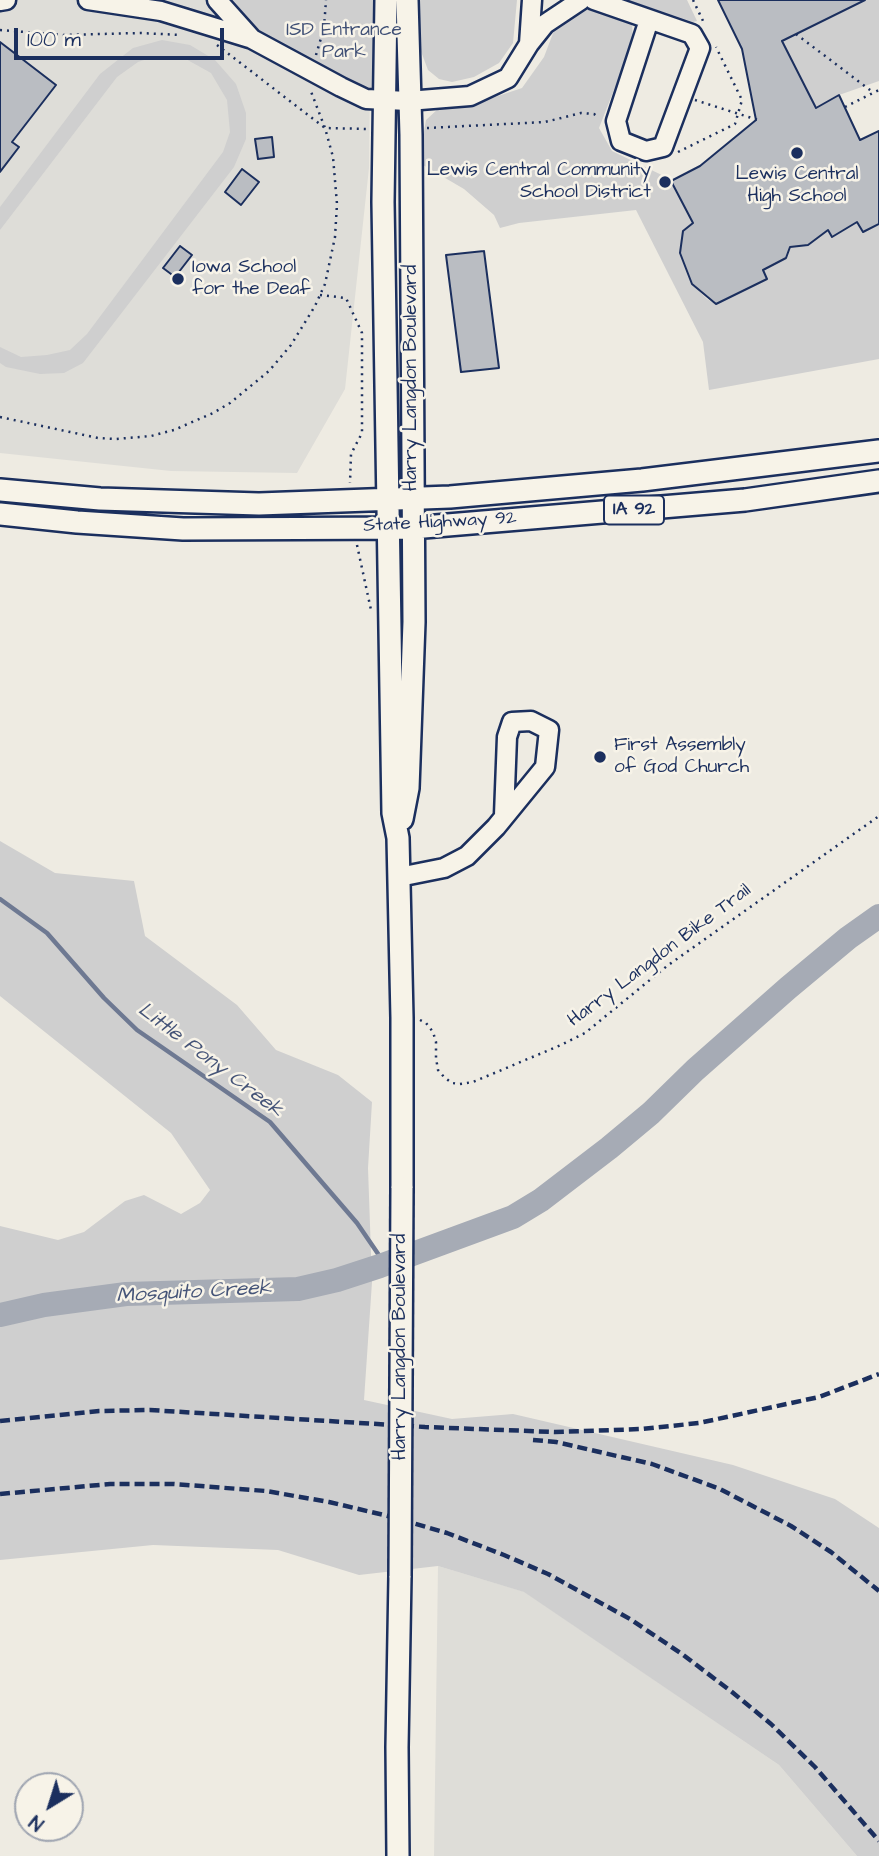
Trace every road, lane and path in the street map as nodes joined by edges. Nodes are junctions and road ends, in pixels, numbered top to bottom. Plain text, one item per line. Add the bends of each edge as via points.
1 (6, 0) edge
2 (88, 0) edge
3 (217, 0) edge
4 (326, 0) edge
5 (386, 0) edge
6 (407, 0) edge
7 (532, 0) edge
8 (581, 0) edge
9 (594, 0) edge
10 (693, 0) edge
11 (0, 1) edge
12 (649, 20) junction
13 (705, 25) dead end
14 (0, 30) edge
15 (796, 34) dead end
16 (190, 36) dead end
17 (711, 37) dead end
18 (252, 39) junction
19 (211, 43) dead end
20 (529, 44) junction
21 (311, 71) junction
22 (879, 90) edge
23 (874, 93) junction
24 (682, 96) junction
25 (386, 100) junction
26 (408, 101) junction
27 (845, 107) dead end
28 (738, 115) junction
29 (758, 120) dead end
30 (603, 122) dead end
31 (325, 128) junction
32 (384, 129) junction
33 (411, 129) junction
34 (669, 156) dead end
35 (320, 295) junction
36 (0, 417) edge
37 (879, 451) edge
38 (879, 481) edge
39 (0, 490) edge
40 (387, 499) junction
41 (413, 499) junction
42 (349, 501) junction
43 (0, 513) edge
44 (412, 528) junction
45 (388, 529) junction
46 (504, 815) junction
47 (879, 816) edge
48 (398, 838) junction
49 (399, 877) junction
50 (402, 1018) junction
51 (398, 1856) edge

1 - 11 street
2 - 18 street via 161,11
3 - 18 street
4 - 21 path via 324,28
5 - 25 main road, Harry Langdon Boulevard
6 - 26 main road, Harry Langdon Boulevard
7 - 20 street
8 - 20 street via 545,24
9 - 12 street
10 - 13 path
12 - 24 street via 692,34 700,48
12 - 24 street via 616,121 621,141 646,151 663,147
14 - 16 path
15 - 23 path
17 - 28 path via 742,100
18 - 21 street
19 - 31 path
20 - 26 street via 508,78 470,96
21 - 25 street via 366,99
21 - 31 path via 310,94
22 - 23 path
23 - 27 path
24 - 28 path
25 - 26 street
25 - 32 main road, Harry Langdon Boulevard
26 - 33 main road, Harry Langdon Boulevard
28 - 29 path
28 - 34 path via 735,124
30 - 33 path via 594,114 581,113 545,122
31 - 32 path
31 - 35 path via 337,204 331,260
32 - 40 main road, Harry Langdon Boulevard
33 - 41 main road, Harry Langdon Boulevard
35 - 36 path via 306,324 269,372 230,403 192,423 151,436 116,439
35 - 42 path via 346,298 362,333 362,433 351,454
37 - 41 main road, State Highway 92 / IA 92 via 525,492
38 - 44 main road, State Highway 92 / IA 92 via 745,500
39 - 42 main road, State Highway 92 / IA 92 via 177,502
40 - 41 main road, State Highway 92 / IA 92
40 - 42 main road, State Highway 92 / IA 92
40 - 45 main road, Harry Langdon Boulevard
41 - 44 main road, Harry Langdon Boulevard
43 - 45 main road, State Highway 92 / IA 92 via 183,529
44 - 45 main road, State Highway 92 / IA 92
44 - 48 main road, Harry Langdon Boulevard via 412,706 408,788
45 - 48 main road, Harry Langdon Boulevard via 393,813
46 - 46 street via 545,767 549,730 531,721 512,722 507,737
46 - 49 street via 467,856 444,867
47 - 50 path, Harry Langdon Bike Trail via 667,966 585,1032 498,1072 473,1082 452,1083 438,1070 433,1032 426,1023
48 - 49 main road, Harry Langdon Boulevard
49 - 50 main road, Harry Langdon Boulevard
50 - 51 main road, Harry Langdon Boulevard, bridge

